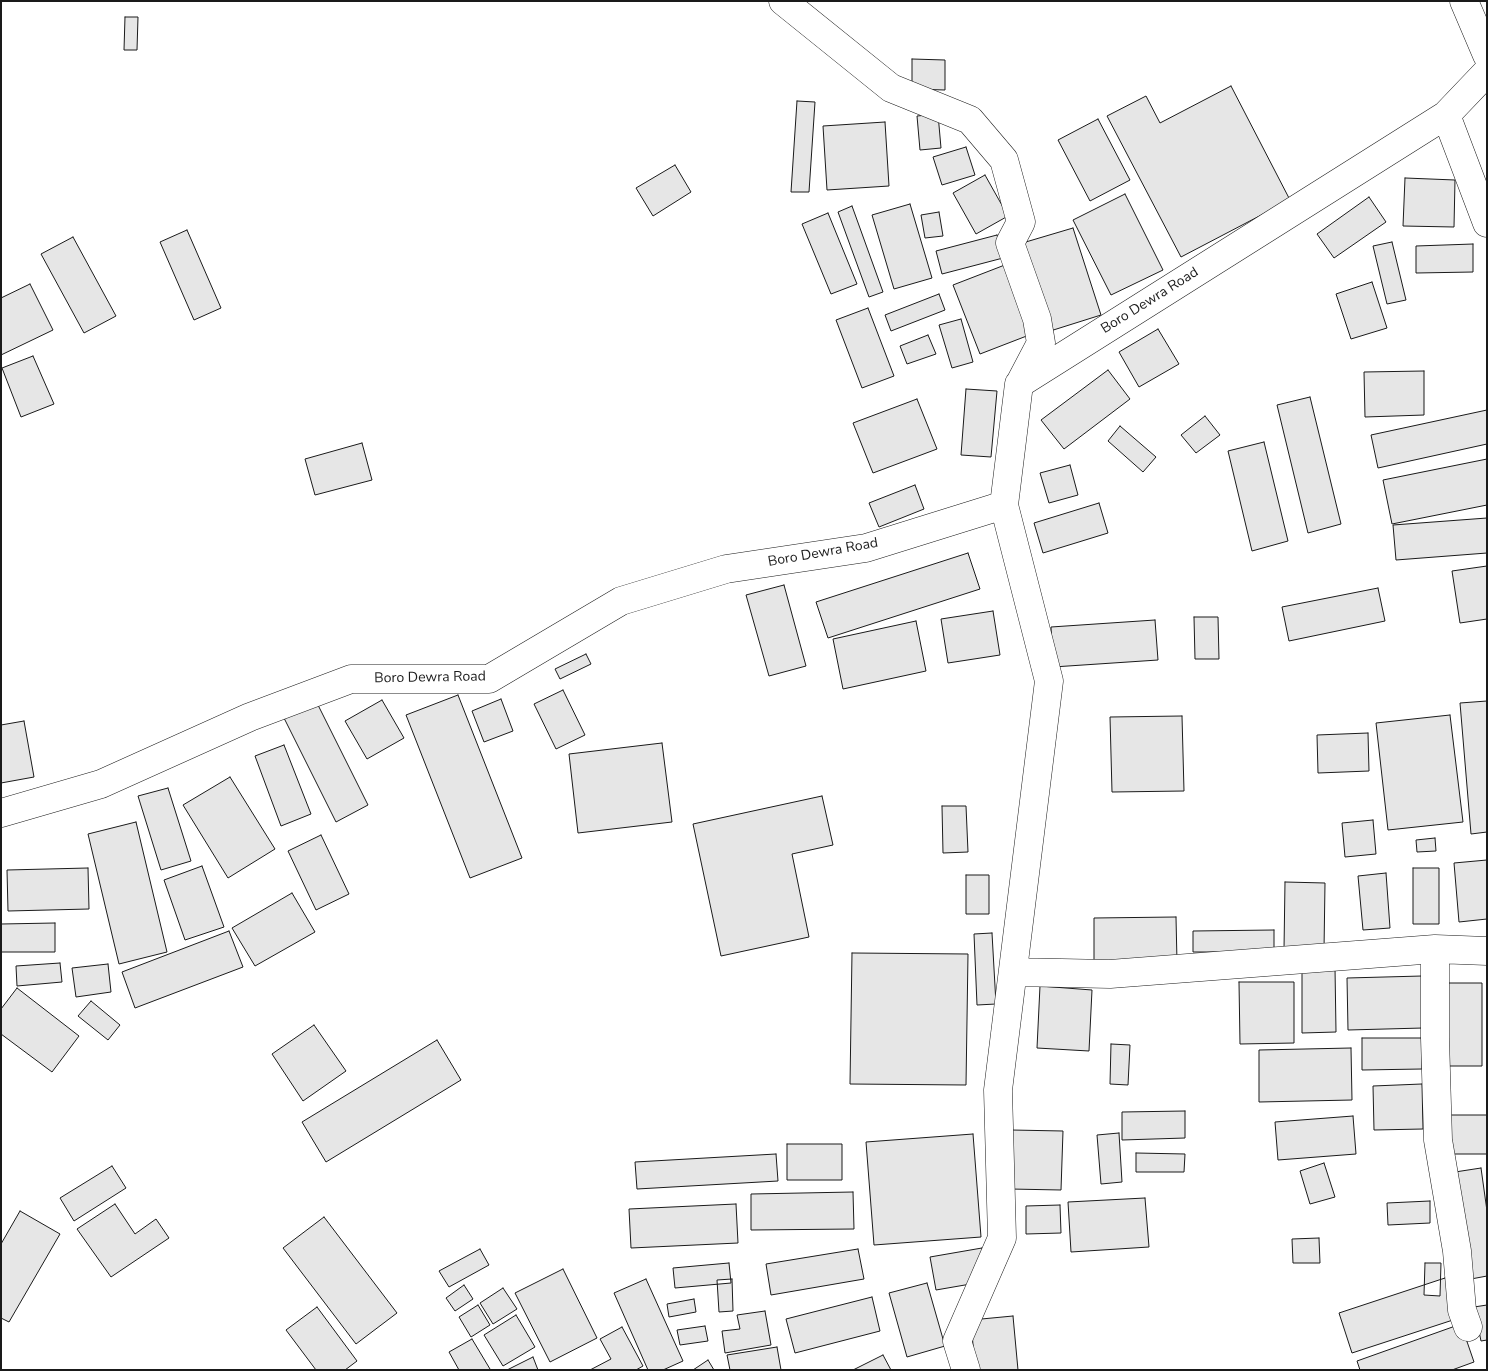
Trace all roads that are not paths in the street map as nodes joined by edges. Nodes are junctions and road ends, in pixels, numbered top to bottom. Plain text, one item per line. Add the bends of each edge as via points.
1 (783, 1) edge
2 (1464, 1) edge
3 (1487, 55) edge
4 (1487, 72) edge
5 (1446, 115) junction
6 (1487, 223) edge
7 (1019, 384) junction
8 (1004, 505) junction
9 (1, 813) edge
10 (1435, 949) junction
11 (1487, 951) edge
12 (1013, 972) junction
13 (1468, 1327) dead end
14 (966, 1370) edge

1 - 7 street via 891,88 970,120 1004,160 1021,222 1010,243 1037,319 1042,343
2 - 3 street
4 - 5 street, Boro Dewra Road
5 - 6 street
5 - 7 street, Boro Dewra Road
7 - 8 street
8 - 9 street, Boro Dewra Road via 866,548 726,569 621,601 489,679 351,679 250,717 101,784
8 - 12 street via 1049,681
10 - 11 street
10 - 12 street via 1110,974
10 - 13 street via 1438,1140 1457,1252 1462,1310
12 - 14 street via 998,1090 1002,1238 957,1341

